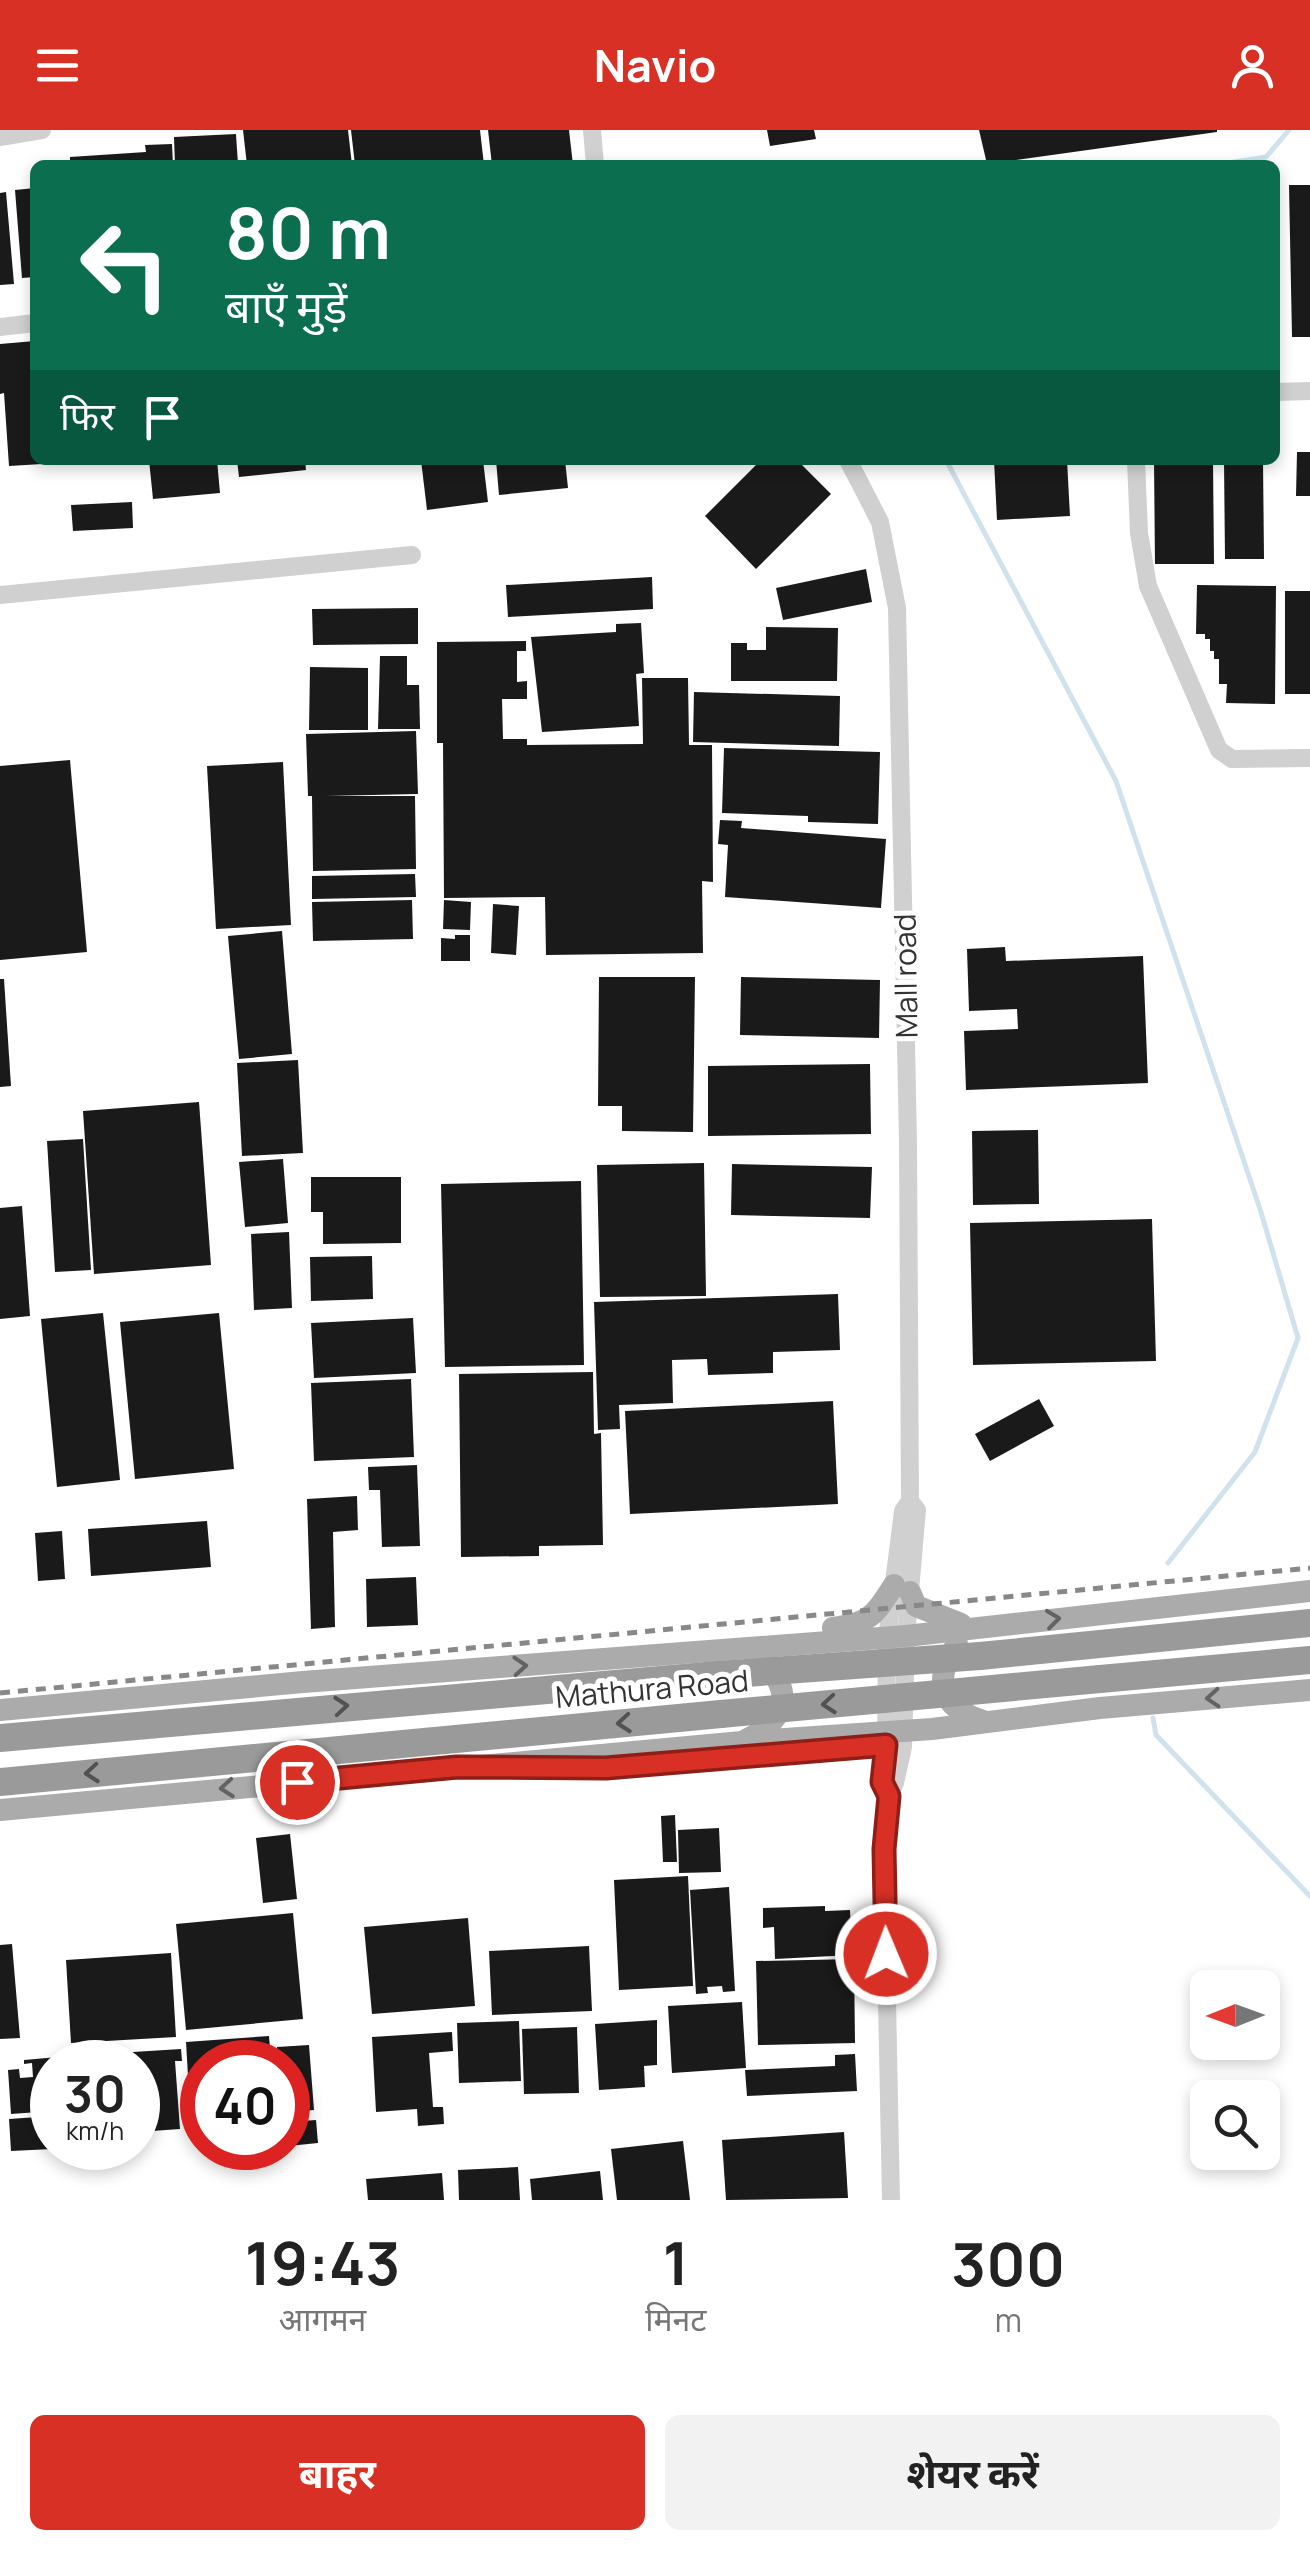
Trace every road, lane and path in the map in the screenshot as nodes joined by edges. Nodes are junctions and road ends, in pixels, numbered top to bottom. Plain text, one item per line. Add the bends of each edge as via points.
1 (42, 130) edge
2 (592, 130) edge
3 (0, 137) edge
4 (594, 160) edge
5 (30, 324) edge
6 (0, 327) edge
7 (1310, 391) edge
8 (1280, 392) edge
9 (851, 465) edge
10 (1136, 465) edge
11 (412, 555) dead end
12 (0, 596) edge
13 (1310, 758) edge
14 (902, 1588) junction
15 (1310, 1591) edge
16 (1310, 1623) edge
17 (990, 1627) junction
18 (896, 1637) junction
19 (729, 1651) junction
20 (1310, 1660) edge
21 (583, 1662) junction
22 (1310, 1690) edge
23 (0, 1710) edge
24 (986, 1722) junction
25 (892, 1736) junction
26 (0, 1738) edge
27 (742, 1742) junction
28 (457, 1767) junction
29 (0, 1782) edge
30 (0, 1810) edge
31 (891, 2200) edge

1 - 3 street
2 - 4 street
5 - 6 street
7 - 8 street
9 - 14 street, Mall road via 880,522 897,608 910,1501 904,1511
10 - 13 street via 1148,586 1220,750 1239,760
11 - 12 street
14 - 17 main road via 934,1616
14 - 18 street, Mall road
14 - 21 main road via 861,1625 640,1645
17 -> 15 main road
26 -> 16 highway, Mathura Road, bridge
17 - 18 main road
17 - 24 main road via 955,1646 942,1682 948,1703
18 - 19 main road
18 - 25 street, Mall road
19 - 21 main road
19 - 27 main road via 765,1664 782,1696 767,1730
20 -> 29 highway, Mathura Road, bridge
23 -> 21 main road
22 -> 24 main road
24 - 25 main road
25 - 27 main road
25 - 28 main road via 606,1768
25 - 31 street, Mall road via 895,1783 884,1849
27 - 28 main road
28 -> 30 main road

